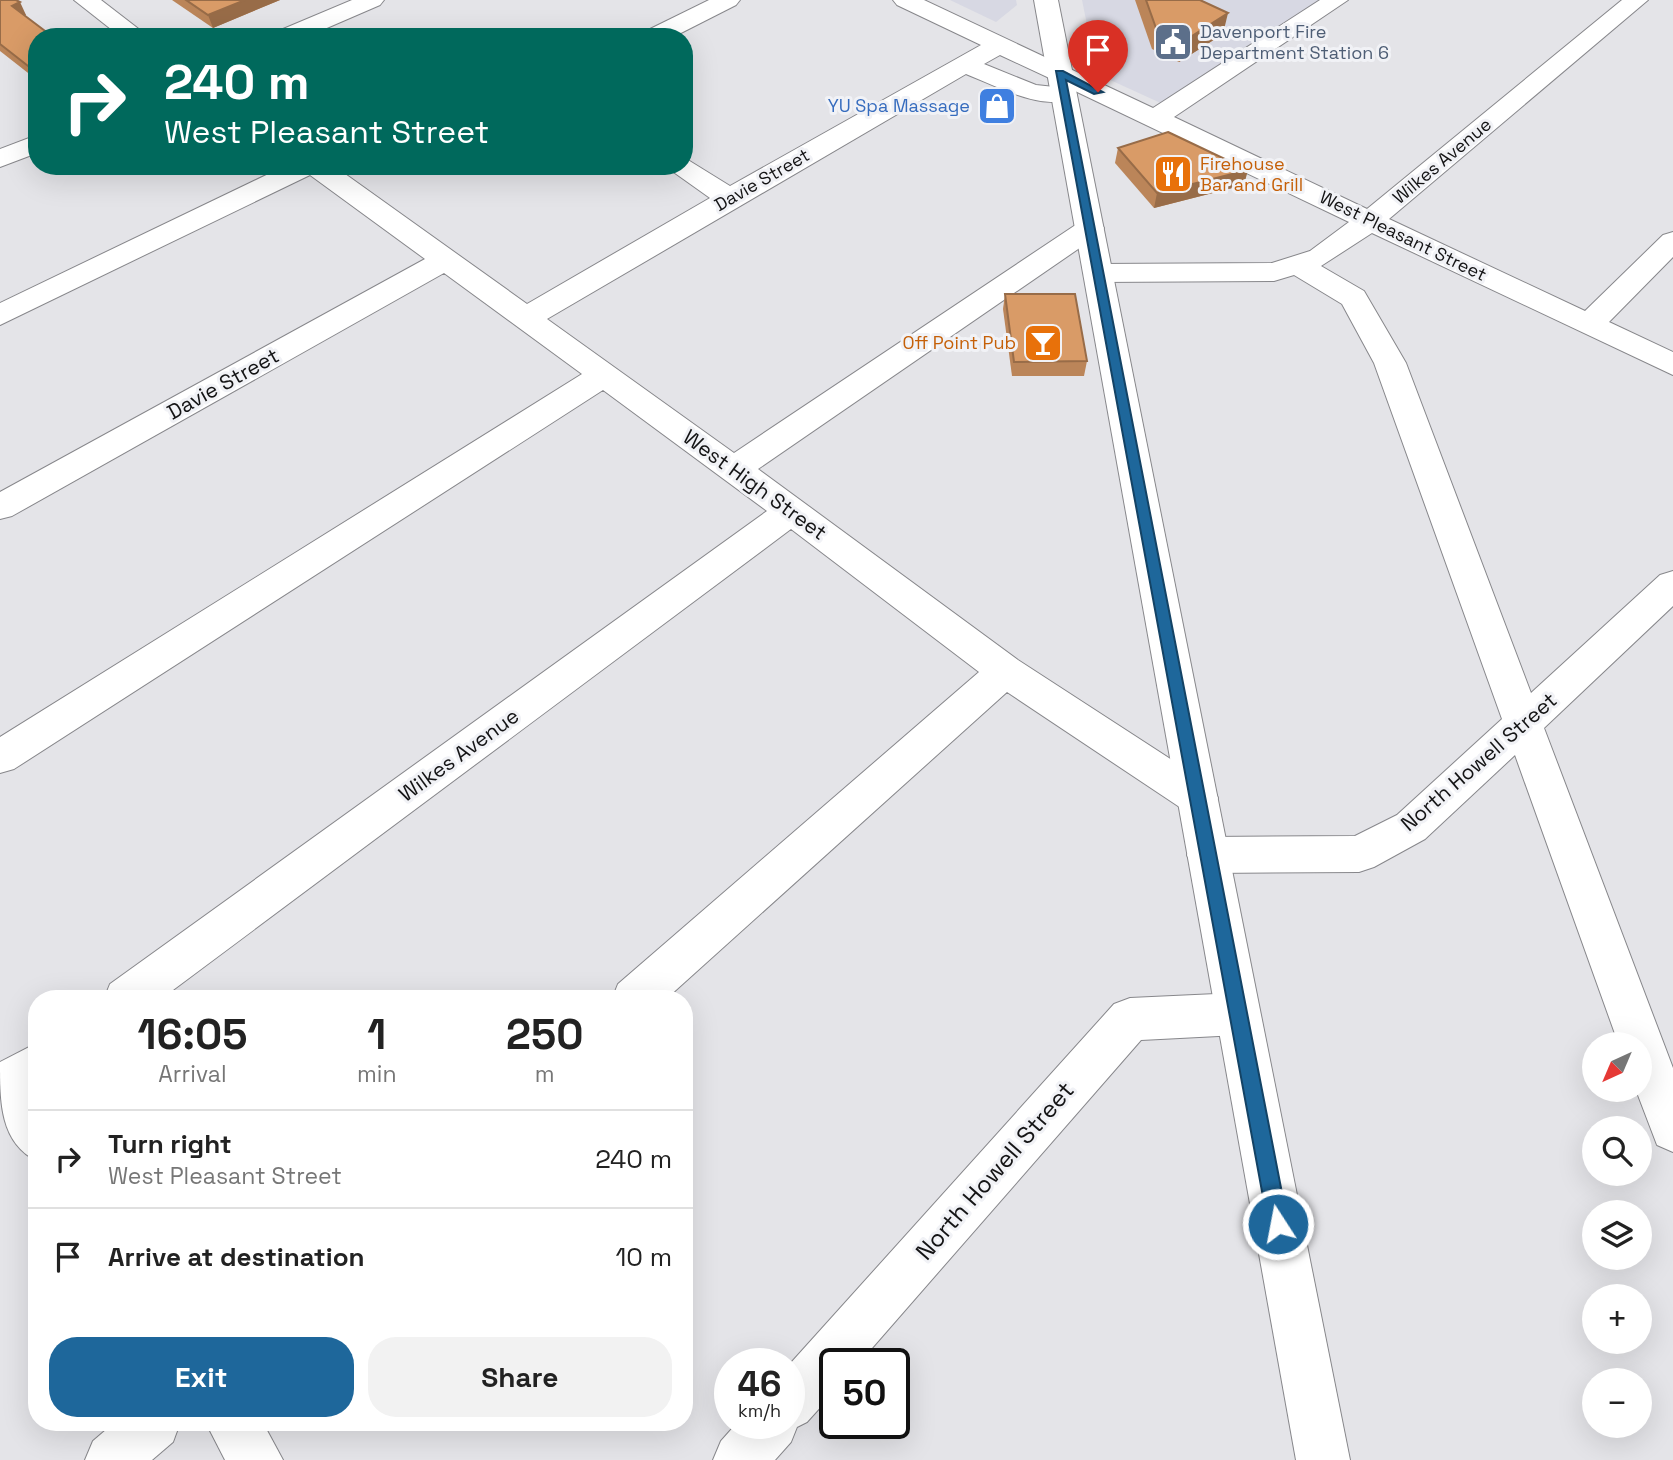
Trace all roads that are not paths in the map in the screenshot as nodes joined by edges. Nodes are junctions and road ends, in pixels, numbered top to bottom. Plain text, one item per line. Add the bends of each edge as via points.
1 (86, 0) edge
2 (372, 0) edge
3 (728, 0) edge
4 (905, 0) edge
5 (1046, 0) edge
6 (1336, 0) edge
7 (1636, 0) edge
8 (124, 28) edge
9 (306, 28) edge
10 (671, 28) edge
11 (999, 45) junction
12 (965, 65) junction
13 (1062, 84) junction
14 (1155, 118) junction
15 (28, 148) edge
16 (0, 159) edge
17 (288, 175) edge
18 (328, 175) edge
19 (693, 175) edge
20 (730, 198) junction
21 (1371, 220) junction
22 (1090, 228) junction
23 (1673, 241) edge
24 (446, 260) junction
25 (1300, 266) junction
26 (1099, 273) junction
27 (0, 315) edge
28 (526, 318) junction
29 (1588, 325) junction
30 (1673, 365) edge
31 (604, 375) junction
32 (734, 470) junction
33 (0, 507) edge
34 (791, 511) junction
35 (1673, 585) edge
36 (1005, 671) junction
37 (1523, 725) junction
38 (0, 757) edge
39 (1198, 798) junction
40 (1208, 855) junction
41 (138, 990) edge
42 (644, 990) edge
43 (1238, 1014) junction
44 (10, 1083) edge
45 (28, 1120) edge
46 (1673, 1129) edge
47 (805, 1386) edge
48 (145, 1431) edge
49 (237, 1431) edge
50 (758, 1439) edge
51 (112, 1460) edge
52 (256, 1460) edge
53 (740, 1460) edge
54 (1322, 1460) edge

1 - 8 street
2 - 9 street
3 - 10 street
4 - 11 street, West Pleasant Street
5 - 13 street
6 - 14 street
7 - 21 street, Wilkes Avenue
11 - 12 street, Davie Street
11 - 13 street, West Pleasant Street
12 - 13 street via 1032,92
12 - 20 street, Davie Street
13 - 14 street, West Pleasant Street
13 - 22 street
14 - 21 street, West Pleasant Street
15 - 16 street
17 - 27 street
18 - 24 street, West High Street
19 - 20 street
20 - 28 street, Davie Street
21 - 25 street, Wilkes Avenue
21 - 29 street, West Pleasant Street
22 - 26 street
22 - 32 street
23 - 29 street
24 - 28 street, West High Street
24 - 33 street, Davie Street
25 - 26 street, Wilkes Avenue via 1261,272
25 - 37 street via 1353,298 1390,363
26 - 39 street
28 - 31 street, West High Street
29 - 30 street, West Pleasant Street
31 - 32 street, West High Street
31 - 38 street
32 - 34 street, West High Street
34 - 36 street, West High Street
34 - 41 street, Wilkes Avenue
35 - 37 street, North Howell Street
36 - 39 street, West High Street
36 - 42 street
37 - 40 street, North Howell Street via 1411,827 1359,854
37 - 46 street
39 - 40 street
40 - 43 street
43 - 47 street, North Howell Street via 1130,1019
43 - 54 street
44 - 45 street
48 - 51 street
49 - 52 street
50 - 53 street

